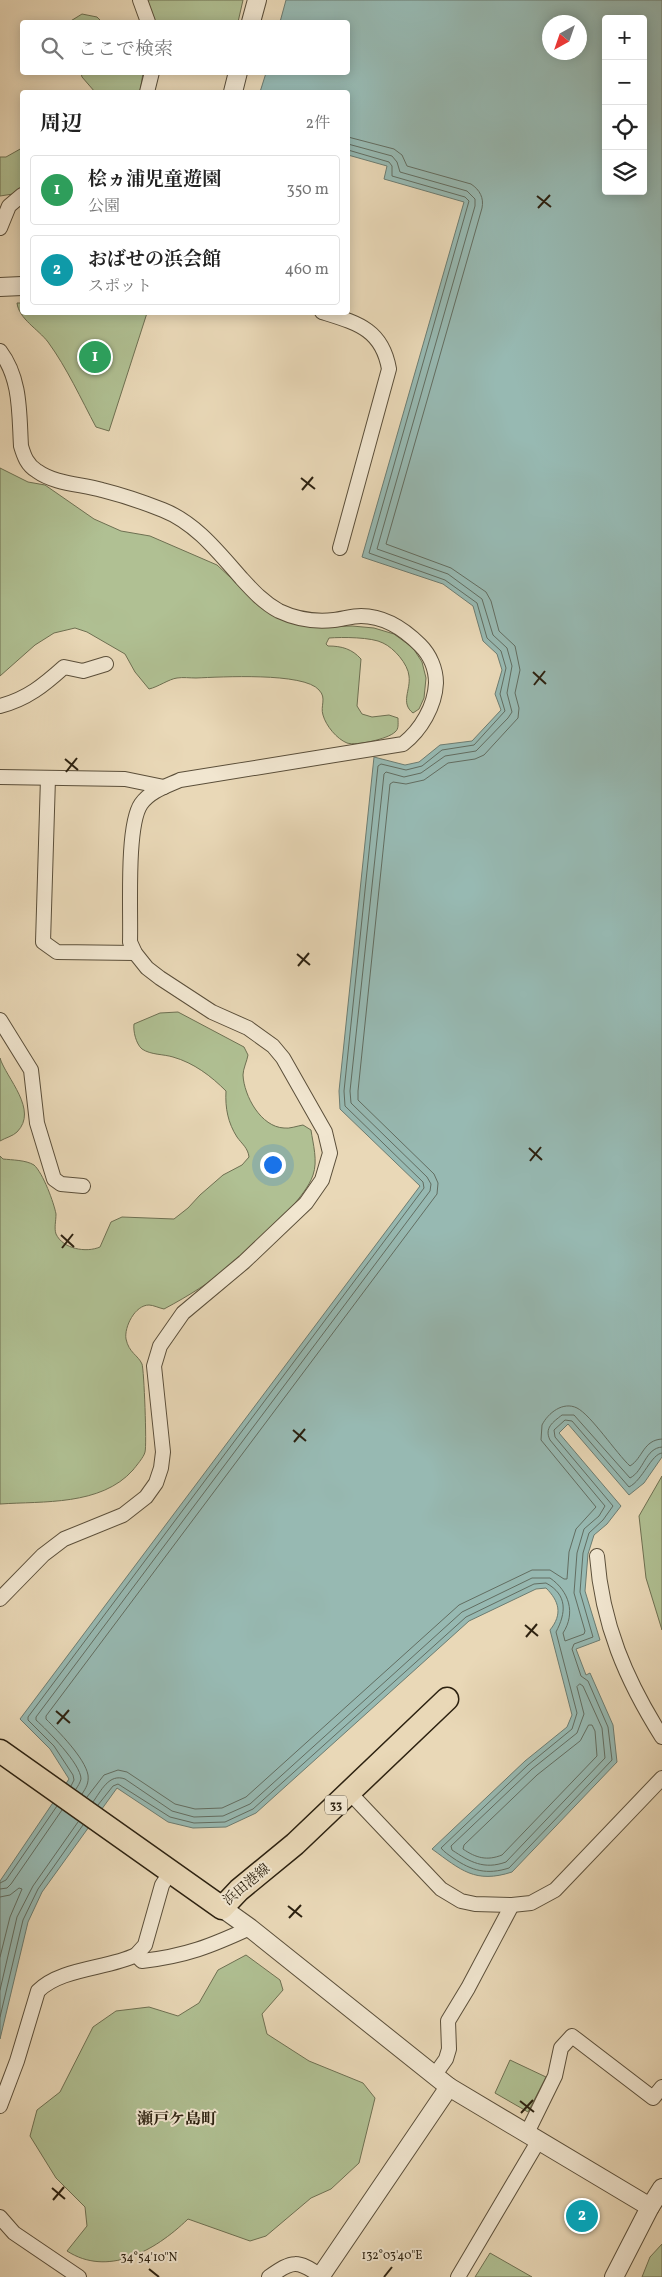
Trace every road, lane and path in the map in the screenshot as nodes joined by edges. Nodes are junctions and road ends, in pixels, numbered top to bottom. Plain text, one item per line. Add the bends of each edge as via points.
1 (140, 0) edge
2 (257, 0) edge
3 (147, 20) edge
4 (252, 20) edge
5 (151, 75) edge
6 (237, 75) edge
7 (148, 90) edge
8 (234, 90) edge
9 (20, 197) edge
10 (0, 228) edge
11 (20, 286) edge
12 (0, 287) edge
13 (331, 315) edge
14 (0, 351) edge
15 (340, 548) dead end
16 (106, 664) dead end
17 (0, 706) edge
18 (0, 777) edge
19 (48, 778) junction
20 (164, 787) junction
21 (135, 953) junction
22 (0, 1020) edge
23 (83, 1186) dead end
24 (597, 1556) dead end
25 (0, 1599) edge
26 (448, 1700) dead end
27 (662, 1737) edge
28 (0, 1750) edge
29 (662, 1778) edge
30 (350, 1793) junction
31 (171, 1871) junction
32 (512, 1905) junction
33 (222, 1908) junction
34 (250, 1928) junction
35 (136, 1955) junction
36 (434, 2076) junction
37 (449, 2087) junction
38 (662, 2087) edge
39 (0, 2106) edge
40 (533, 2136) junction
41 (662, 2188) edge
42 (650, 2207) junction
43 (0, 2217) edge
44 (320, 2276) edge
45 (79, 2277) edge
46 (269, 2277) edge
47 (458, 2277) edge
48 (614, 2277) edge

1 - 3 street
2 - 4 street
5 - 7 street
6 - 8 street
9 - 10 street via 10,206
11 - 12 street
13 - 15 street via 370,331 387,355 389,369
14 - 20 street via 17,386 21,446 28,464 37,472 146,503 181,518 211,544 261,599 282,612 315,620 361,616 391,623 404,630 424,649 436,673 429,710 418,730 403,744 180,780
16 - 17 street via 82,671 64,667 36,692
18 - 19 street
19 - 20 street via 125,778
19 - 21 street via 43,942 57,952
20 - 21 street via 150,794 136,812 130,942
21 - 25 street via 160,978 212,1012 248,1028 273,1046 325,1132 330,1153 322,1180 306,1203 244,1262 183,1313 160,1346 154,1366 163,1452 158,1476 146,1497 123,1515 64,1539
22 - 23 street via 31,1070 37,1123 54,1179 61,1184
24 - 27 street via 615,1646
26 - 30 main road, 浜田港線 / 33
28 - 31 main road, 浜田港線
29 - 32 street via 555,1890 531,1903
30 - 32 street via 441,1890 475,1904
30 - 33 main road, 浜田港線 / 33
31 - 33 main road, 浜田港線
31 - 35 street via 162,1885 145,1945
32 - 36 street via 448,2021 449,2049
33 - 34 street
34 - 35 street via 208,1948 172,1958 142,1960
34 - 36 street
35 - 39 street via 44,1984 38,1991
36 - 37 street
37 - 40 street
37 - 44 street
38 - 40 street via 653,2098 572,2036 561,2048 555,2076
40 - 42 street
40 - 47 street
41 - 42 street
42 - 48 street
43 - 45 street via 14,2233
44 - 46 street via 304,2265 287,2264

